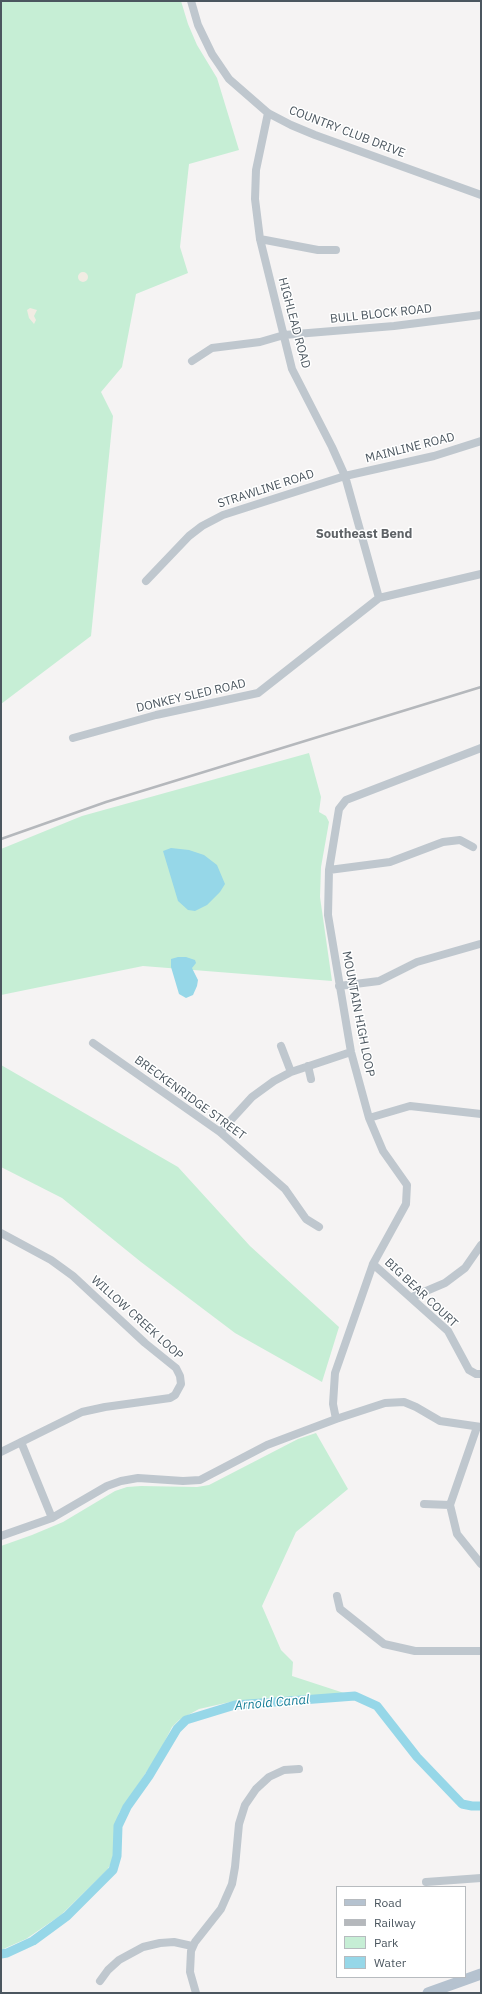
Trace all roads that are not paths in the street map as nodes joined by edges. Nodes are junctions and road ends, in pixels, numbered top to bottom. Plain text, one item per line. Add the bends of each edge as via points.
1 (191, 1) edge
2 (268, 113) junction
3 (481, 195) edge
4 (260, 239) junction
5 (336, 250) dead end
6 (481, 315) edge
7 (284, 335) junction
8 (192, 361) dead end
9 (481, 441) edge
10 (345, 476) junction
11 (481, 574) edge
12 (146, 581) dead end
13 (379, 598) junction
14 (73, 738) dead end
15 (481, 748) edge
16 (472, 847) dead end
17 (329, 870) junction
18 (480, 944) dead end
19 (339, 986) junction
20 (93, 1043) dead end
21 (281, 1046) dead end
22 (351, 1052) junction
23 (308, 1066) junction
24 (291, 1072) junction
25 (311, 1079) dead end
26 (481, 1114) edge
27 (369, 1118) junction
28 (220, 1132) junction
29 (319, 1227) dead end
30 (1, 1233) edge
31 (481, 1245) edge
32 (373, 1264) junction
33 (412, 1297) junction
34 (481, 1374) edge
35 (336, 1419) junction
36 (479, 1427) edge
37 (21, 1442) junction
38 (1, 1452) edge
39 (424, 1504) dead end
40 (450, 1505) junction
41 (52, 1518) junction
42 (1, 1536) edge
43 (481, 1564) edge
44 (336, 1596) dead end
45 (481, 1651) edge
46 (299, 1770) dead end
47 (481, 1878) edge
48 (426, 1882) dead end
49 (192, 1946) junction
50 (481, 1974) edge
51 (100, 1981) dead end
52 (196, 1993) edge
53 (428, 1993) edge

1 - 2 street, COUNTRY CLUB DRIVE via 198,25 229,79
2 - 3 street, COUNTRY CLUB DRIVE via 315,135
2 - 4 street, HIGHLEAD ROAD via 256,170 255,199
4 - 5 street via 318,250
4 - 7 street, HIGHLEAD ROAD
6 - 7 street, BULL BLOCK ROAD via 394,326
7 - 8 street, BULL BLOCK ROAD via 260,342 212,348
7 - 10 street, HIGHLEAD ROAD via 292,369
9 - 10 street, MAINLINE ROAD via 434,456
10 - 12 street, STRAWLINE ROAD via 248,506 202,526
10 - 13 street, HIGHLEAD ROAD
11 - 13 street
13 - 14 street, DONKEY SLED ROAD via 258,693 156,715
15 - 17 street, MOUNTAIN HIGH LOOP via 346,800 338,809
16 - 17 street via 460,840 443,842 390,862
17 - 19 street, MOUNTAIN HIGH LOOP via 328,915
18 - 19 street via 417,962 379,981
19 - 22 street, MOUNTAIN HIGH LOOP
20 - 28 street, BRECKENRIDGE STREET
21 - 24 street
22 - 23 street
22 - 27 street, MOUNTAIN HIGH LOOP
23 - 24 street
23 - 25 street
24 - 28 street via 252,1097
26 - 27 street via 410,1106
27 - 32 street, MOUNTAIN HIGH LOOP via 383,1151 407,1185 406,1204
28 - 29 street, BRECKENRIDGE STREET via 285,1188 306,1219
30 - 37 street, WILLOW CREEK LOOP via 51,1260 73,1276 145,1343 176,1368 181,1384 175,1395 170,1398 82,1412
31 - 33 street via 465,1268 445,1283
32 - 33 street, BIG BEAR COURT
32 - 35 street, MOUNTAIN HIGH LOOP via 335,1373 333,1404
33 - 34 street, BIG BEAR COURT via 448,1331 469,1370
35 - 36 street via 385,1403 404,1402 440,1421
35 - 41 street via 267,1445 200,1480 138,1478 121,1481 107,1486
36 - 40 street
37 - 38 street, WILLOW CREEK LOOP
37 - 41 street
39 - 40 street
40 - 43 street via 457,1534
41 - 42 street
44 - 45 street via 340,1609 384,1644 415,1651
46 - 49 street via 287,1770 271,1775 248,1798 239,1824 232,1884 221,1910
47 - 48 street
49 - 51 street via 168,1942 143,1947 119,1960
49 - 52 street via 190,1965
50 - 53 main road

